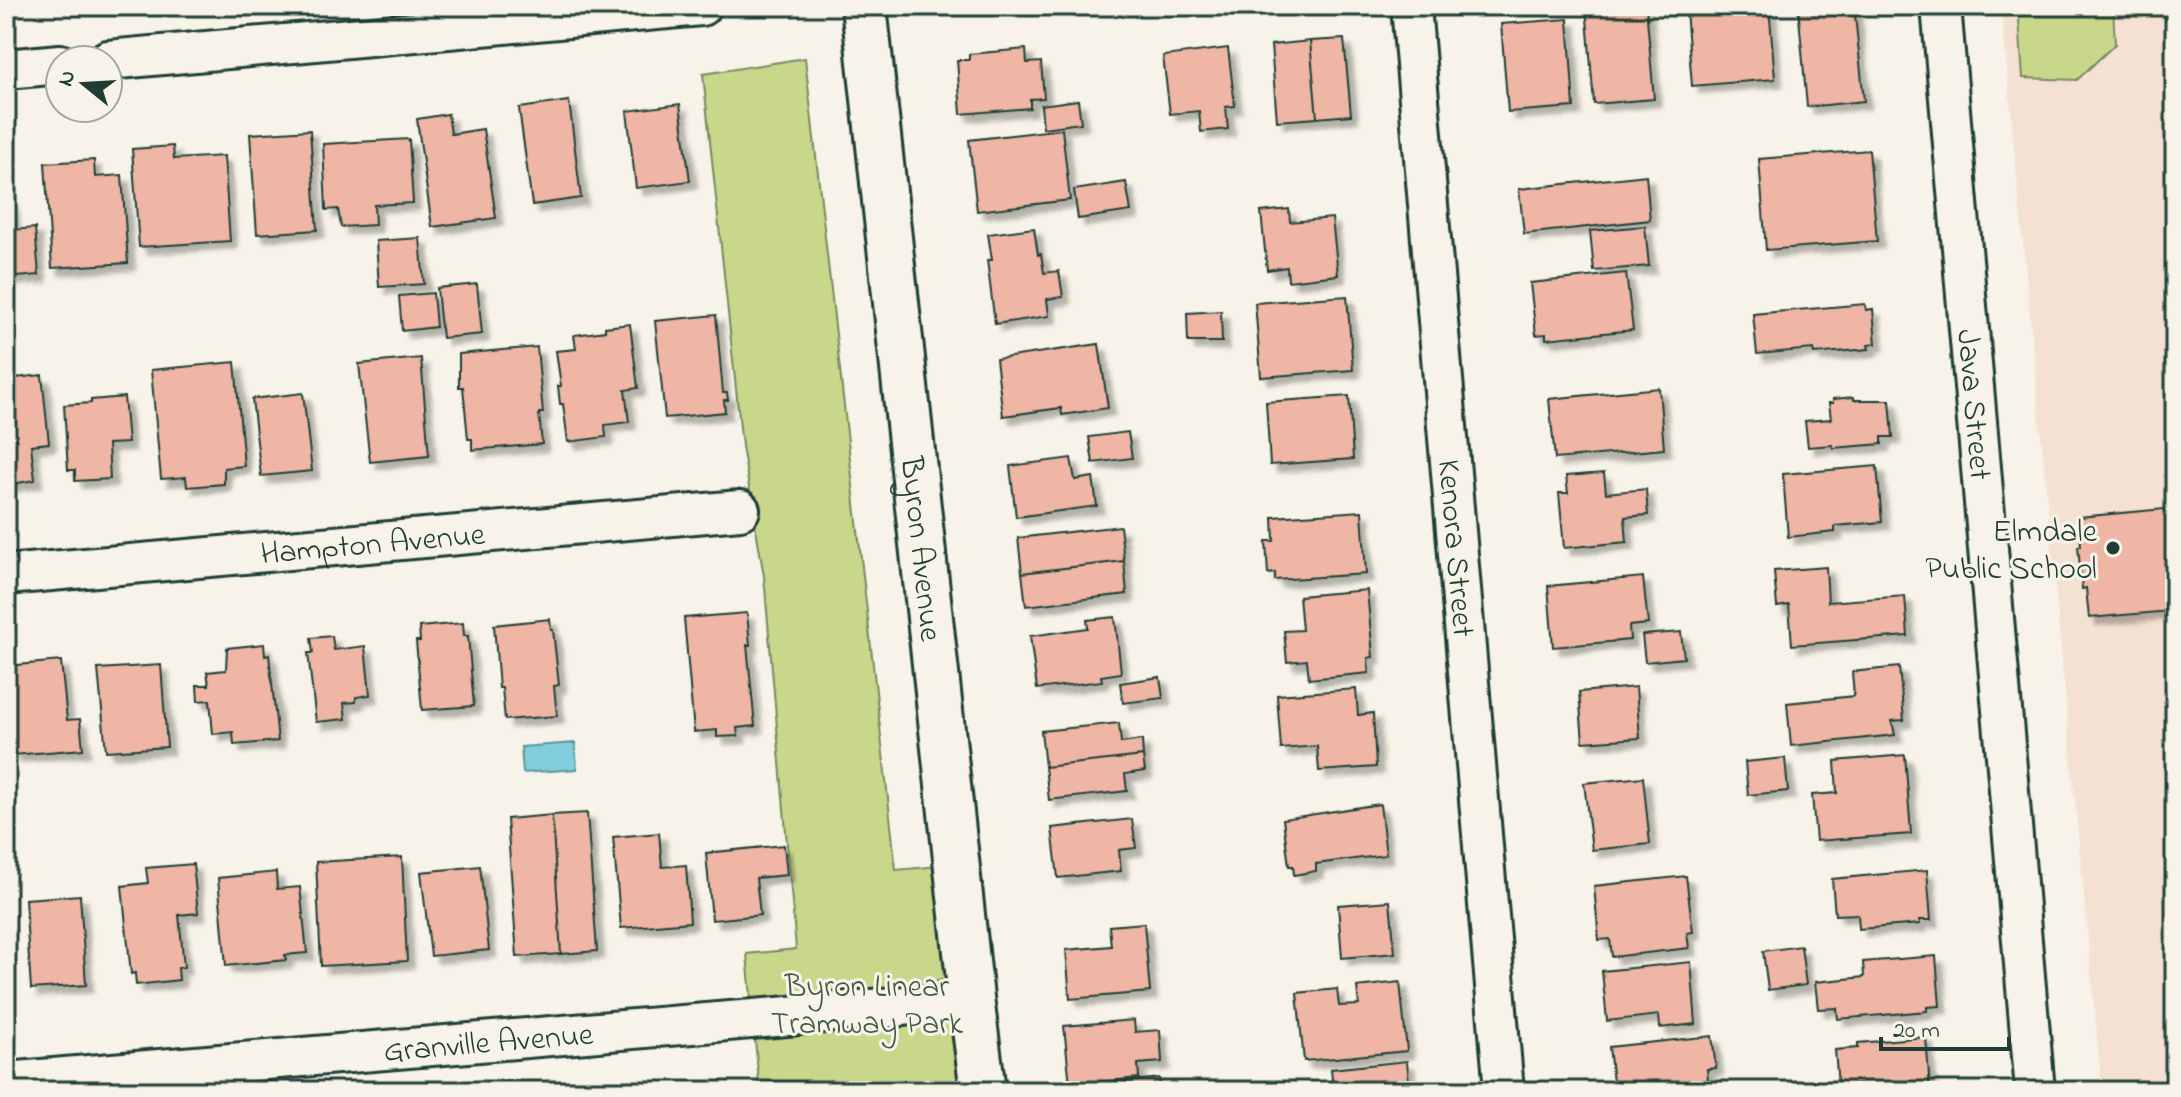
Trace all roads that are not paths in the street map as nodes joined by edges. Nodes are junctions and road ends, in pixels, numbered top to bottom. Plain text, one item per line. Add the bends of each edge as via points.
1 (701, 6) edge
2 (864, 6) edge
3 (1411, 6) edge
4 (1941, 6) edge
5 (124, 59) edge
6 (44, 65) edge
7 (6, 69) edge
8 (740, 510) dead end
9 (6, 575) edge
10 (971, 998) junction
11 (6, 1082) edge
12 (983, 1091) edge
13 (1504, 1091) edge
14 (2035, 1091) edge

1 - 5 street
2 - 10 street, Byron Avenue
3 - 13 street, Kenora Street
4 - 14 street, Java Street
6 - 7 street
8 - 9 street, Hampton Avenue
10 - 11 street, Granville Avenue
10 - 12 street, Byron Avenue

